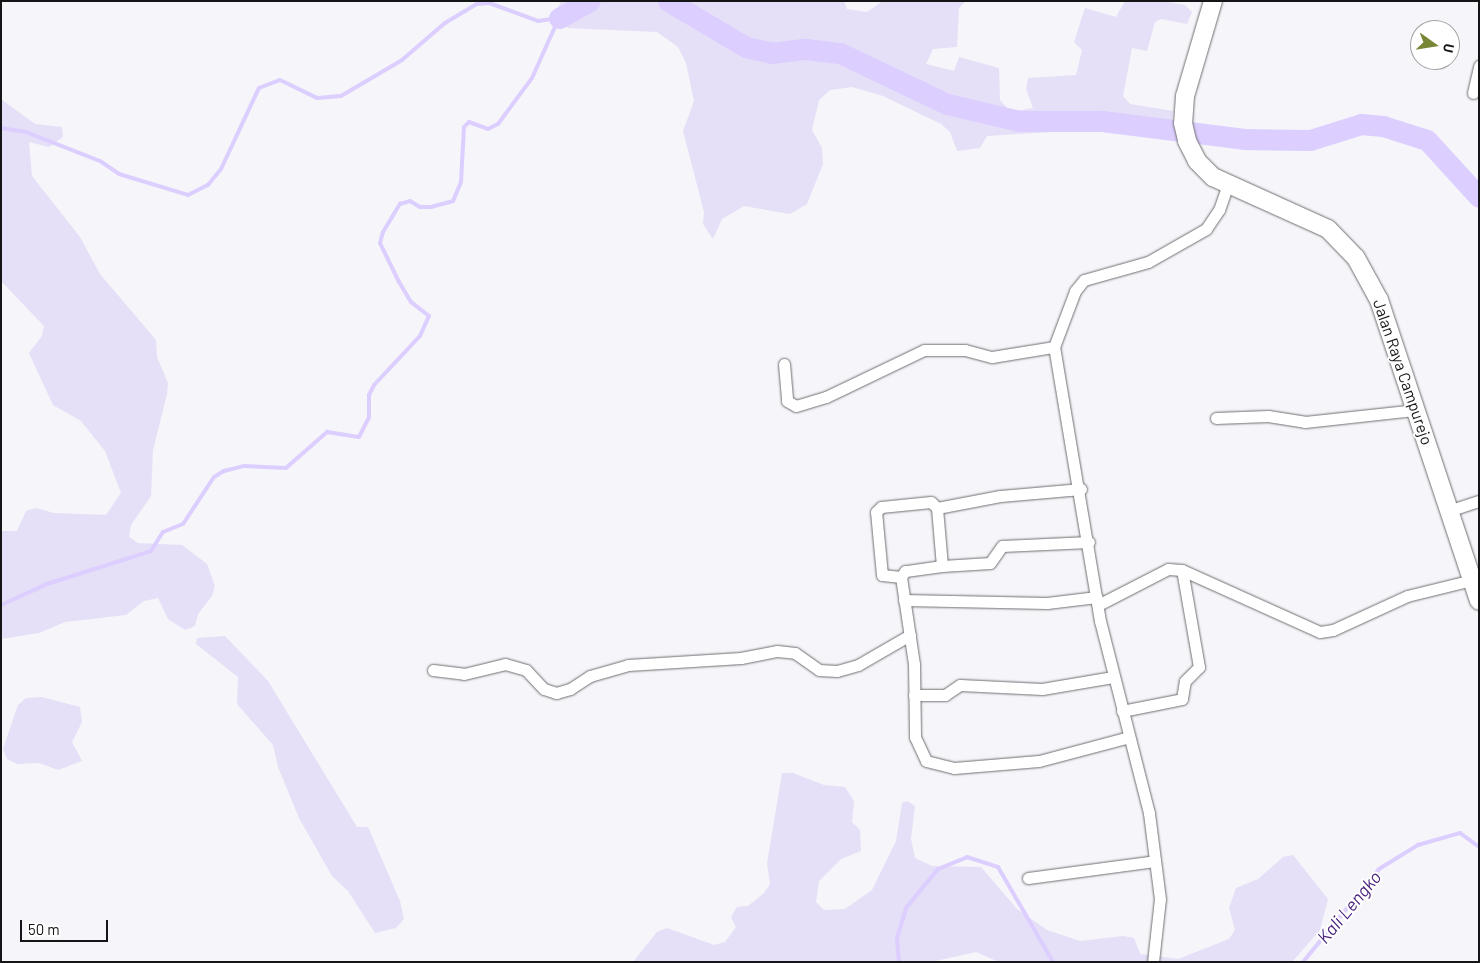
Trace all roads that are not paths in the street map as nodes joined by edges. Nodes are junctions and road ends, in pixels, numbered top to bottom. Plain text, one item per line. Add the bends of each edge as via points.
1 (1213, 1) edge
2 (1479, 66) edge
3 (1473, 93) dead end
4 (1228, 184) junction
5 (1054, 347) junction
6 (784, 364) dead end
7 (1416, 410) junction
8 (1216, 418) dead end
9 (1081, 489) junction
10 (1479, 501) edge
11 (937, 508) junction
12 (1451, 510) junction
13 (1089, 542) junction
14 (942, 566) junction
15 (1182, 570) junction
16 (901, 577) junction
17 (1472, 580) junction
18 (1478, 599) edge
19 (904, 600) junction
20 (1098, 601) junction
21 (910, 635) junction
22 (432, 670) dead end
23 (1113, 677) junction
24 (914, 695) junction
25 (1121, 708) junction
26 (1129, 738) junction
27 (1155, 862) junction
28 (1028, 878) dead end
29 (1153, 962) edge

1 - 4 main road, Jalan Raya Campurejo via 1185,96 1183,123 1197,161 1213,177
2 - 3 street
4 - 5 street via 1219,210 1206,229 1148,262 1084,280 1076,291
4 - 7 main road, Jalan Raya Campurejo via 1293,211 1343,242 1379,300
5 - 6 street via 992,356 965,350 924,350 826,397 796,406 787,401
5 - 9 street
7 - 8 street via 1304,422 1268,416
7 - 12 main road, Jalan Raya Campurejo
9 - 11 street via 1000,496
9 - 13 street
10 - 12 street
11 - 14 street
11 - 16 street via 931,502 881,508 876,512 882,575
12 - 17 main road, Jalan Raya Campurejo
13 - 14 street via 1002,546 990,563
13 - 20 street
14 - 16 street via 905,572
15 - 17 street via 1320,632 1333,630 1407,596
15 - 20 street via 1168,569
15 - 25 street via 1199,667 1184,681 1182,699
16 - 19 street
17 - 18 main road, Jalan Raya Campurejo
19 - 20 street
19 - 21 street
20 - 23 street
21 - 22 street via 858,665 837,671 819,670 795,653 777,651 741,658 628,665 590,676 570,689 556,693 544,689 526,670 505,664 464,674
21 - 24 street
23 - 24 street via 1042,689 960,685 945,695
23 - 25 street
24 - 26 street via 915,737 926,761 937,765 993,767 1039,761
25 - 26 street
26 - 27 street via 1149,813
27 - 28 street
27 - 29 street via 1160,899

